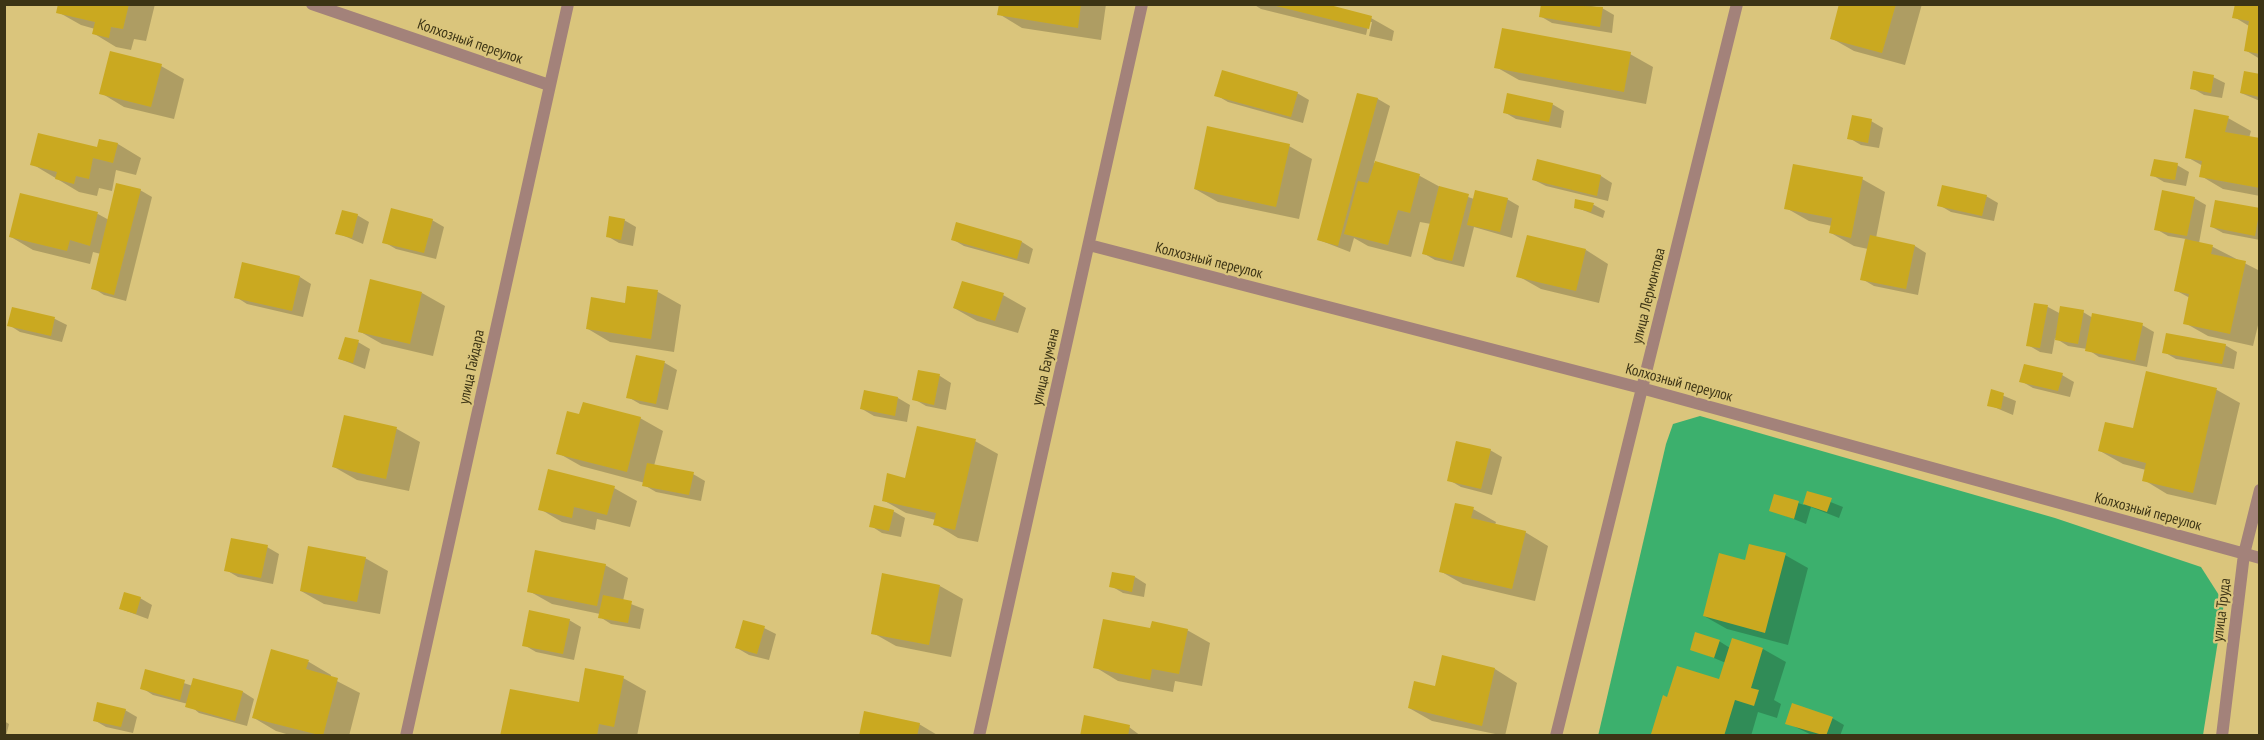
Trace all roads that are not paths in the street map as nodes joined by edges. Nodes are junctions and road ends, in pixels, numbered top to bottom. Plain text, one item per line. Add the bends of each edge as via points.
1 (312, 4) edge
2 (568, 4) edge
3 (1142, 4) edge
4 (1737, 4) edge
5 (549, 85) junction
6 (1089, 245) junction
7 (1641, 387) junction
8 (2259, 490) edge
9 (2244, 554) junction
10 (2259, 558) edge
11 (406, 735) edge
12 (979, 735) edge
13 (1556, 735) edge
14 (2222, 735) edge

1 - 5 street, Колхозный переулок
2 - 5 street, улица Гайдара
3 - 6 street, улица Баумана
4 - 7 street, улица Лермонтова
5 - 11 street, улица Гайдара
6 - 7 street, Колхозный переулок
6 - 12 street, улица Баумана
7 - 9 street, Колхозный переулок
7 - 13 street, улица Лермонтова
8 - 9 street, улица Труда
9 - 10 street, Колхозный переулок
9 - 14 street, улица Труда

